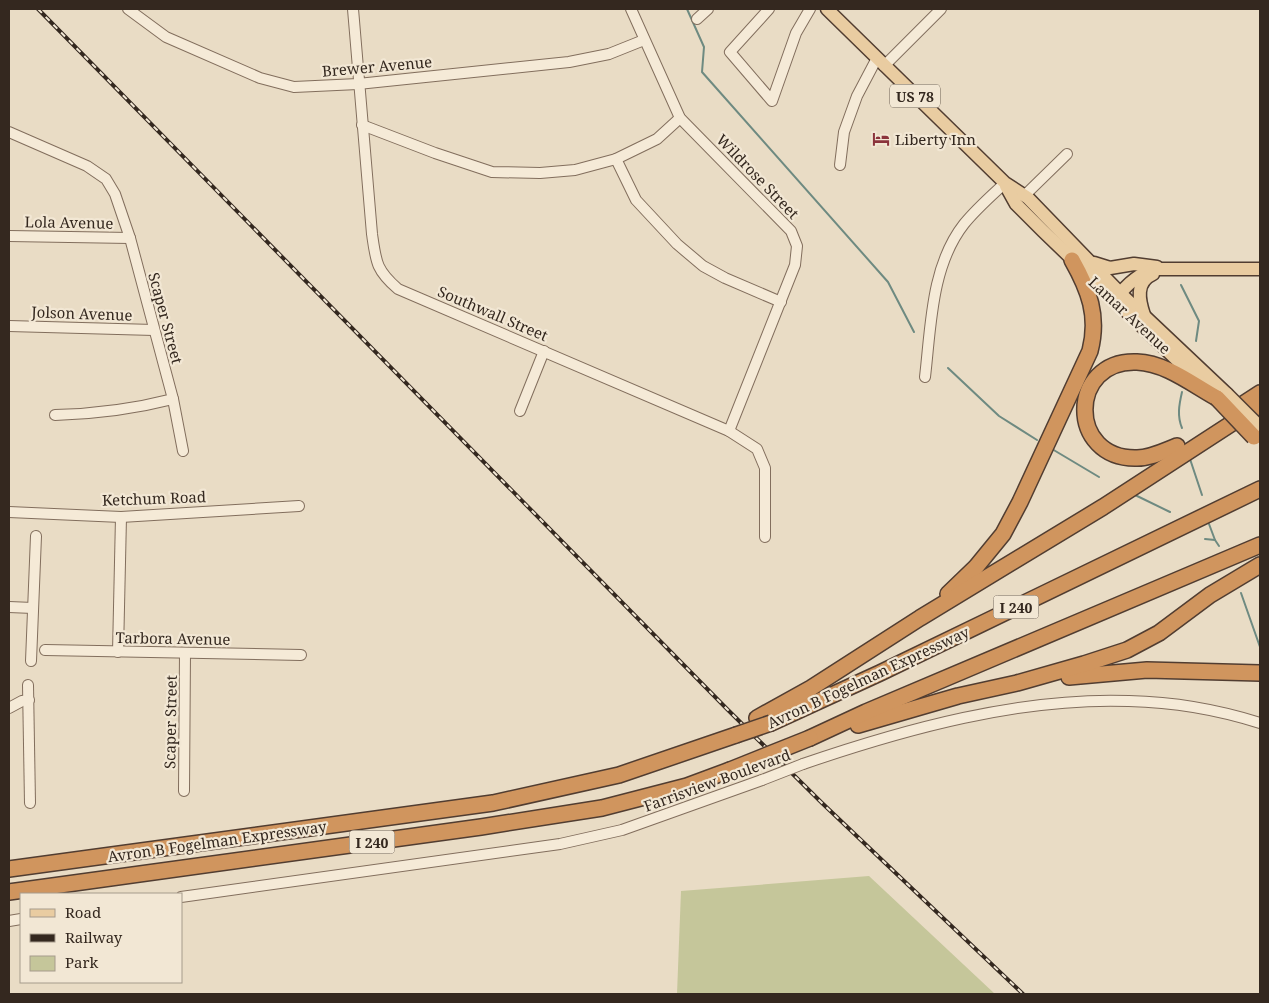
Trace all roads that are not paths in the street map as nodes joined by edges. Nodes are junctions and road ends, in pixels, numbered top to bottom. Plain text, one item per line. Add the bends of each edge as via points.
1 (128, 9) edge
2 (353, 9) edge
3 (631, 9) edge
4 (708, 9) edge
5 (769, 9) edge
6 (810, 9) edge
7 (827, 9) edge
8 (941, 9) edge
9 (697, 19) dead end
10 (644, 40) junction
11 (881, 62) junction
12 (358, 84) junction
13 (680, 118) junction
14 (362, 125) junction
15 (9, 132) edge
16 (1067, 154) dead end
17 (616, 159) junction
18 (840, 165) dead end
19 (1005, 183) junction
20 (1024, 196) junction
21 (9, 236) edge
22 (130, 238) junction
23 (1072, 260) junction
24 (1090, 262) junction
25 (1167, 268) junction
26 (1260, 269) edge
27 (1117, 297) junction
28 (781, 302) junction
29 (1144, 315) junction
30 (9, 326) edge
31 (154, 330) junction
32 (544, 352) junction
33 (925, 377) dead end
34 (1260, 392) edge
35 (1222, 396) junction
36 (173, 399) junction
37 (1260, 404) edge
38 (520, 410) dead end
39 (55, 415) dead end
40 (729, 431) junction
41 (1258, 436) edge
42 (1177, 446) junction
43 (183, 451) dead end
44 (1260, 488) edge
45 (299, 506) dead end
46 (9, 512) edge
47 (121, 517) junction
48 (36, 536) dead end
49 (765, 537) dead end
50 (1260, 546) edge
51 (1260, 565) edge
52 (982, 580) junction
53 (9, 608) edge
54 (33, 608) junction
55 (920, 618) junction
56 (45, 650) dead end
57 (118, 652) junction
58 (186, 653) junction
59 (301, 656) dead end
60 (31, 661) dead end
61 (1260, 673) edge
62 (1017, 683) junction
63 (28, 685) dead end
64 (29, 700) junction
65 (9, 708) edge
66 (764, 720) junction
67 (1260, 723) edge
68 (815, 737) junction
69 (184, 791) dead end
70 (30, 803) dead end
71 (9, 869) edge
72 (9, 892) edge
73 (182, 897) edge

1 - 12 street, Brewer Avenue via 166,36 260,78 294,87
2 - 12 street, Southwall Street
3 - 10 street, Wildrose Street
4 - 9 street
5 - 6 street via 730,52 772,100 796,34
7 - 11 main road, Lamar Avenue / US 78
8 - 11 street
10 - 12 street, Brewer Avenue via 609,54 569,62
10 - 13 street, Wildrose Street
11 - 18 street via 857,96 844,132
11 - 19 main road, Lamar Avenue / US 78
12 - 14 street, Southwall Street
13 - 17 street via 657,139
13 - 28 street, Wildrose Street via 791,231 797,246 795,265
14 - 17 street via 492,172 575,170
14 - 32 street, Southwall Street via 372,234 376,260 384,276 398,289
15 - 22 street, Scaper Street via 87,166 106,179 115,194
16 - 20 street
17 - 28 street via 636,200 676,244 703,266
19 - 20 main road, Lamar Avenue / US 78
19 - 23 main road, Lamar Avenue / US 78 via 1016,204
19 - 33 street via 965,222 943,261 937,282
20 - 24 main road, Lamar Avenue / US 78
21 - 22 street, Lola Avenue
22 - 31 street, Scaper Street
23 - 27 main road, Lamar Avenue / US 78
23 - 55 highway via 1090,298 1094,323 1084,366 1003,534 976,567
24 - 25 main road via 1110,268 1134,264
24 - 27 main road, Lamar Avenue / US 78
25 - 26 main road
25 - 27 main road via 1142,274
25 - 29 main road via 1142,282 1139,295
27 - 29 main road, Lamar Avenue / US 78
27 - 35 main road, Lamar Avenue / US 78
28 - 40 street, Wildrose Street
29 - 35 main road, Lamar Avenue / US 78
30 - 31 street, Jolson Avenue
31 - 36 street, Scaper Street
32 - 38 street
32 - 40 street, Southwall Street
34 - 42 highway
35 - 41 highway, Lamar Avenue / US 78, bridge
35 - 42 highway via 1143,362 1119,364 1095,379 1087,394 1084,411 1092,437 1100,445 1114,454 1137,458
36 - 39 street via 89,414
36 - 43 street, Scaper Street
37 - 52 highway via 1104,506
40 - 49 street, Southwall Street via 756,449 764,468
42 - 52 highway via 1164,458
44 - 66 highway, Avron B Fogelman Expressway / I 240 via 797,712
45 - 47 street, Ketchum Road
46 - 47 street, Ketchum Road
47 - 57 street
48 - 54 street
50 - 68 highway, Avron B Fogelman Expressway / I 240 via 866,712
51 - 62 highway via 1210,595 1159,633 1127,650
52 - 55 highway
53 - 54 street
54 - 60 street
55 - 66 highway
56 - 57 street, Tarbora Avenue
57 - 58 street, Tarbora Avenue
58 - 59 street, Tarbora Avenue
58 - 69 street, Scaper Street
61 - 62 highway via 1146,670
62 - 68 highway via 958,696
63 - 64 street
64 - 65 street
64 - 70 street
66 - 71 highway, Avron B Fogelman Expressway / I 240, bridge via 736,735 619,776 493,803
67 - 73 street, Farrisview Boulevard, bridge via 1217,712 1114,700 1014,710 888,736 622,830 560,844
68 - 72 highway, Avron B Fogelman Expressway / I 240, bridge via 687,786 593,809 481,828

